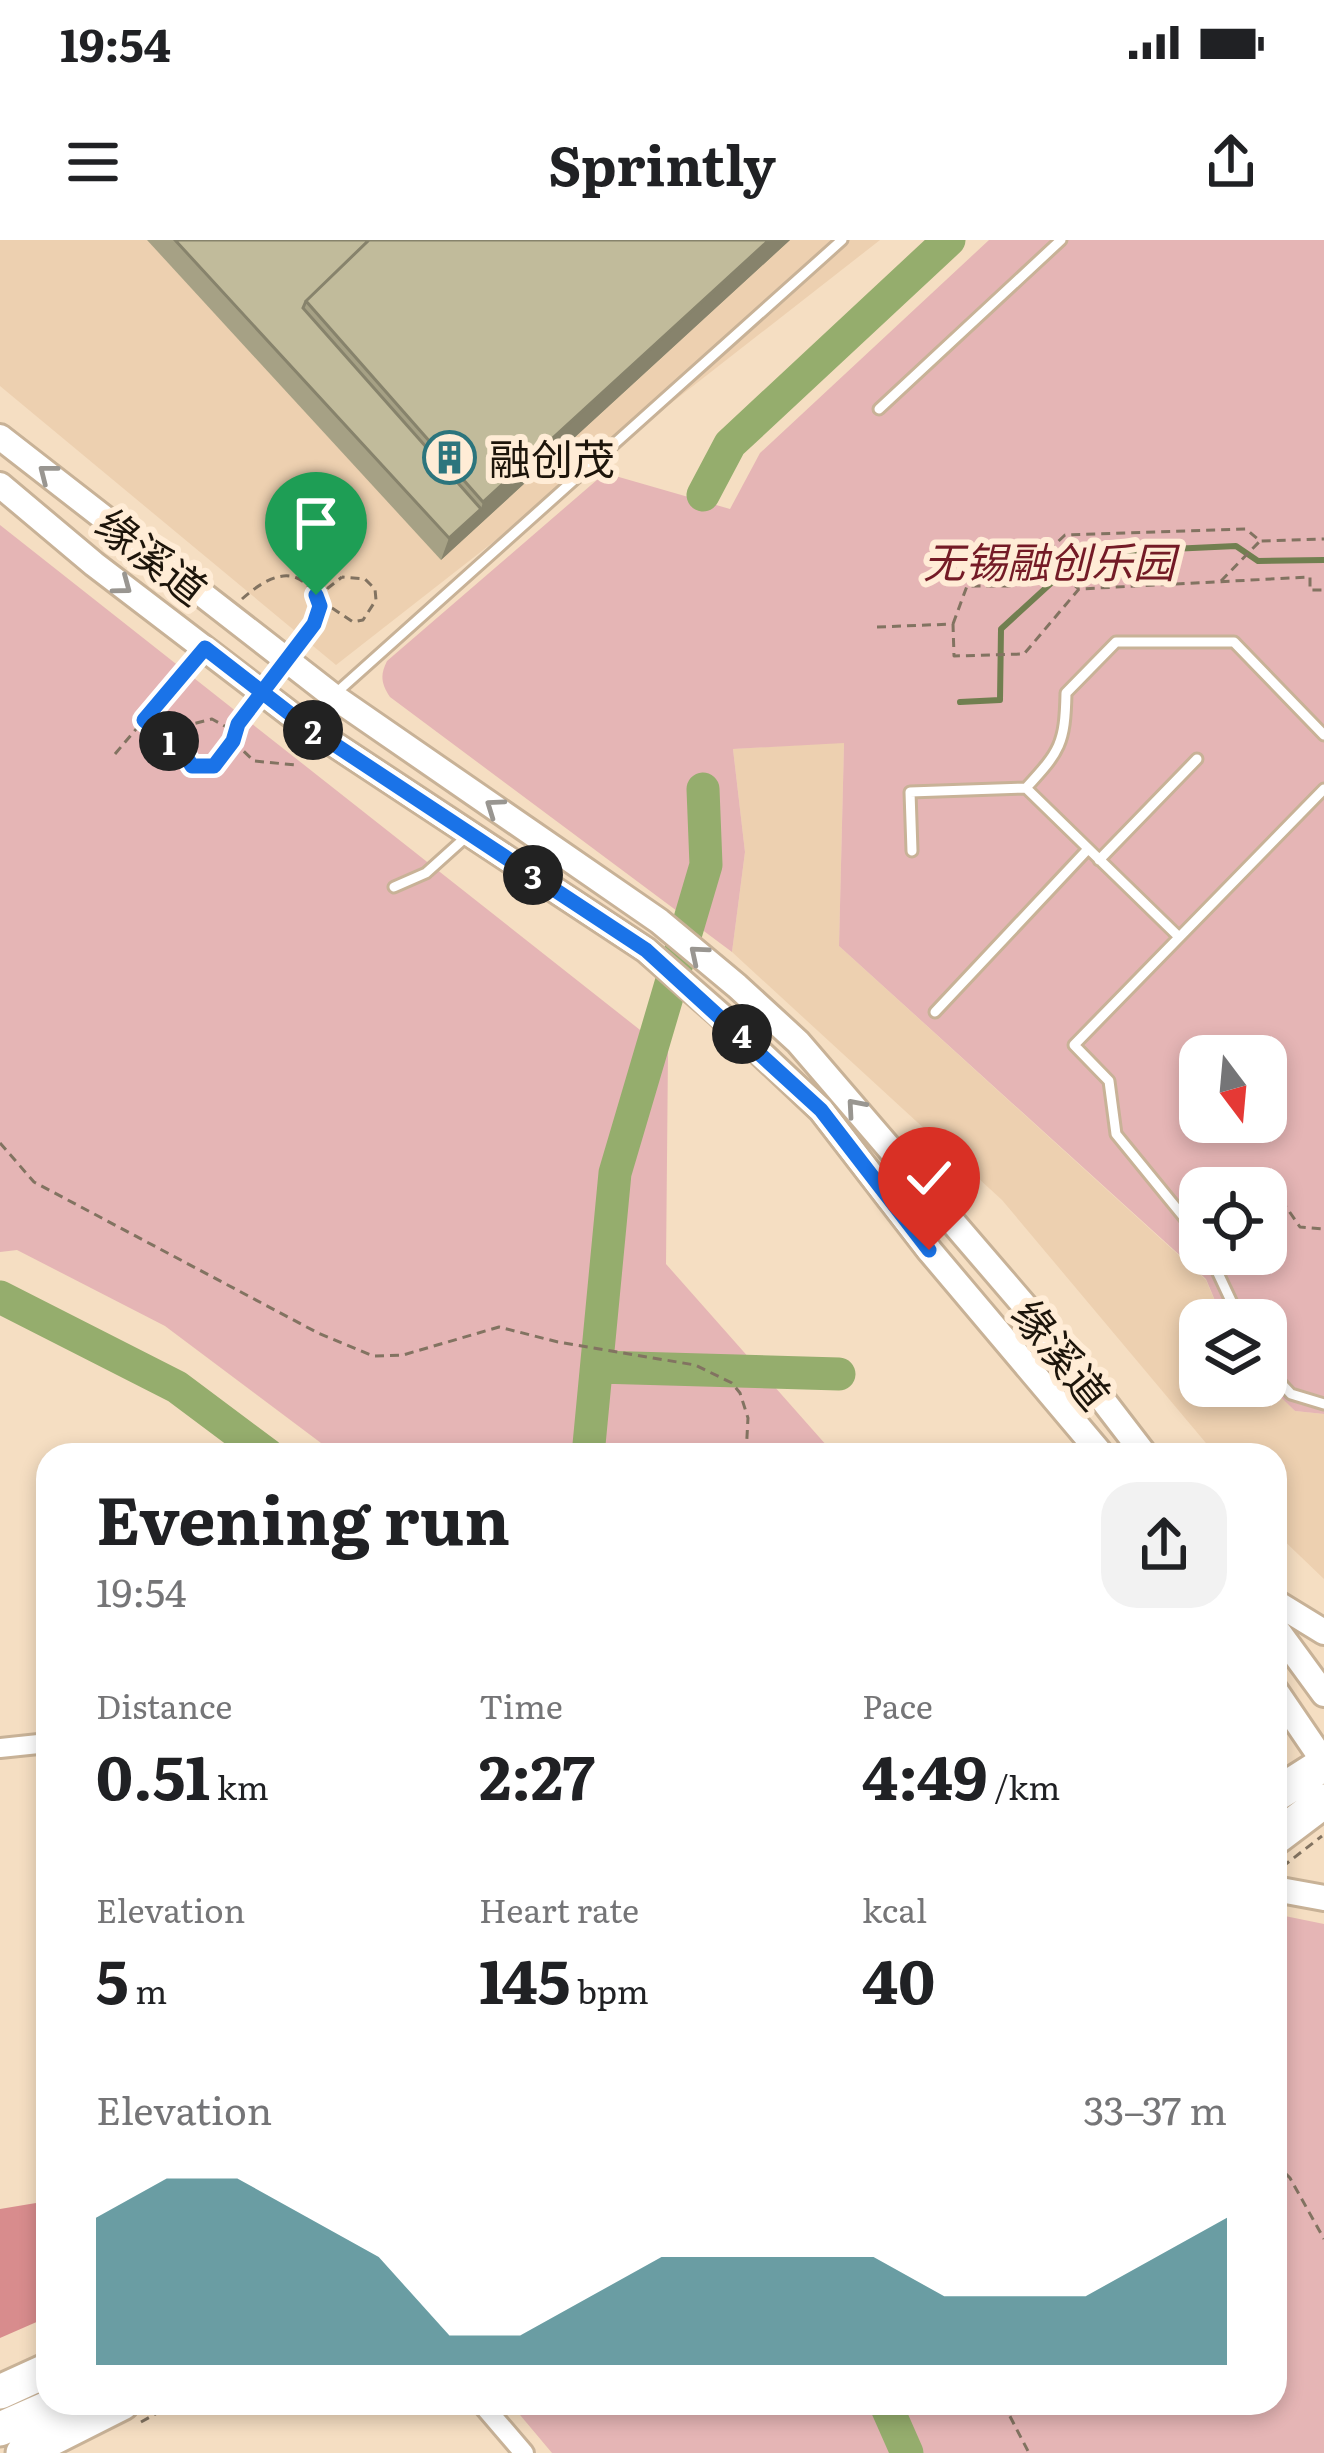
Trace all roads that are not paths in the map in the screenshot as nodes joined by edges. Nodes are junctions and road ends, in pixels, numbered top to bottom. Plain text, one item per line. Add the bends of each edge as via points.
1 (842, 240) edge
2 (1061, 240) edge
3 (879, 409) dead end
4 (0, 436) edge
5 (0, 484) edge
6 (333, 696) junction
7 (1324, 735) edge
8 (1197, 759) dead end
9 (1026, 788) junction
10 (1324, 789) edge
11 (470, 833) junction
12 (1088, 849) junction
13 (912, 851) dead end
14 (1099, 860) junction
15 (394, 886) dead end
16 (1178, 937) junction
17 (934, 1012) dead end
18 (1179, 1211) edge
19 (1287, 1389) edge
20 (1324, 1404) edge
21 (1092, 1443) edge
22 (1136, 1443) edge
23 (1287, 1609) edge
24 (1324, 1632) edge
25 (1287, 1643) edge
26 (1324, 1694) edge
27 (1287, 1708) edge
28 (36, 1744) edge
29 (0, 1748) edge
30 (1324, 1763) edge
31 (1287, 1787) edge
32 (1324, 1801) edge
33 (1287, 1829) edge
34 (1287, 1891) edge
35 (1324, 1898) edge
36 (36, 2376) edge
37 (0, 2392) edge
38 (36, 2413) edge
39 (98, 2415) edge
40 (492, 2415) edge
41 (0, 2429) edge
42 (23, 2453) edge
43 (524, 2453) edge

1 - 6 lane
2 - 3 lane
6 -> 4 main road, 缘溪道
5 -> 11 main road, 缘溪道 via 302,723
22 -> 6 main road, 缘溪道 via 799,1042 658,921
7 - 9 lane via 1234,642 1116,643 1066,693 1058,753
8 - 14 lane
9 - 12 lane
9 - 13 lane via 910,792
10 - 16 lane
11 - 15 lane via 426,873
11 - 21 main road, 缘溪道 via 646,950 821,1110
12 - 14 lane
12 - 17 lane
14 - 16 lane
16 - 18 lane via 1074,1045 1109,1081 1116,1134
19 - 20 lane
23 - 24 main road
25 - 26 main road
27 - 30 main road
28 - 29 street
30 - 31 highway
32 - 33 highway
34 - 35 main road
36 - 37 highway
38 - 41 highway
39 - 42 highway
40 - 43 street

